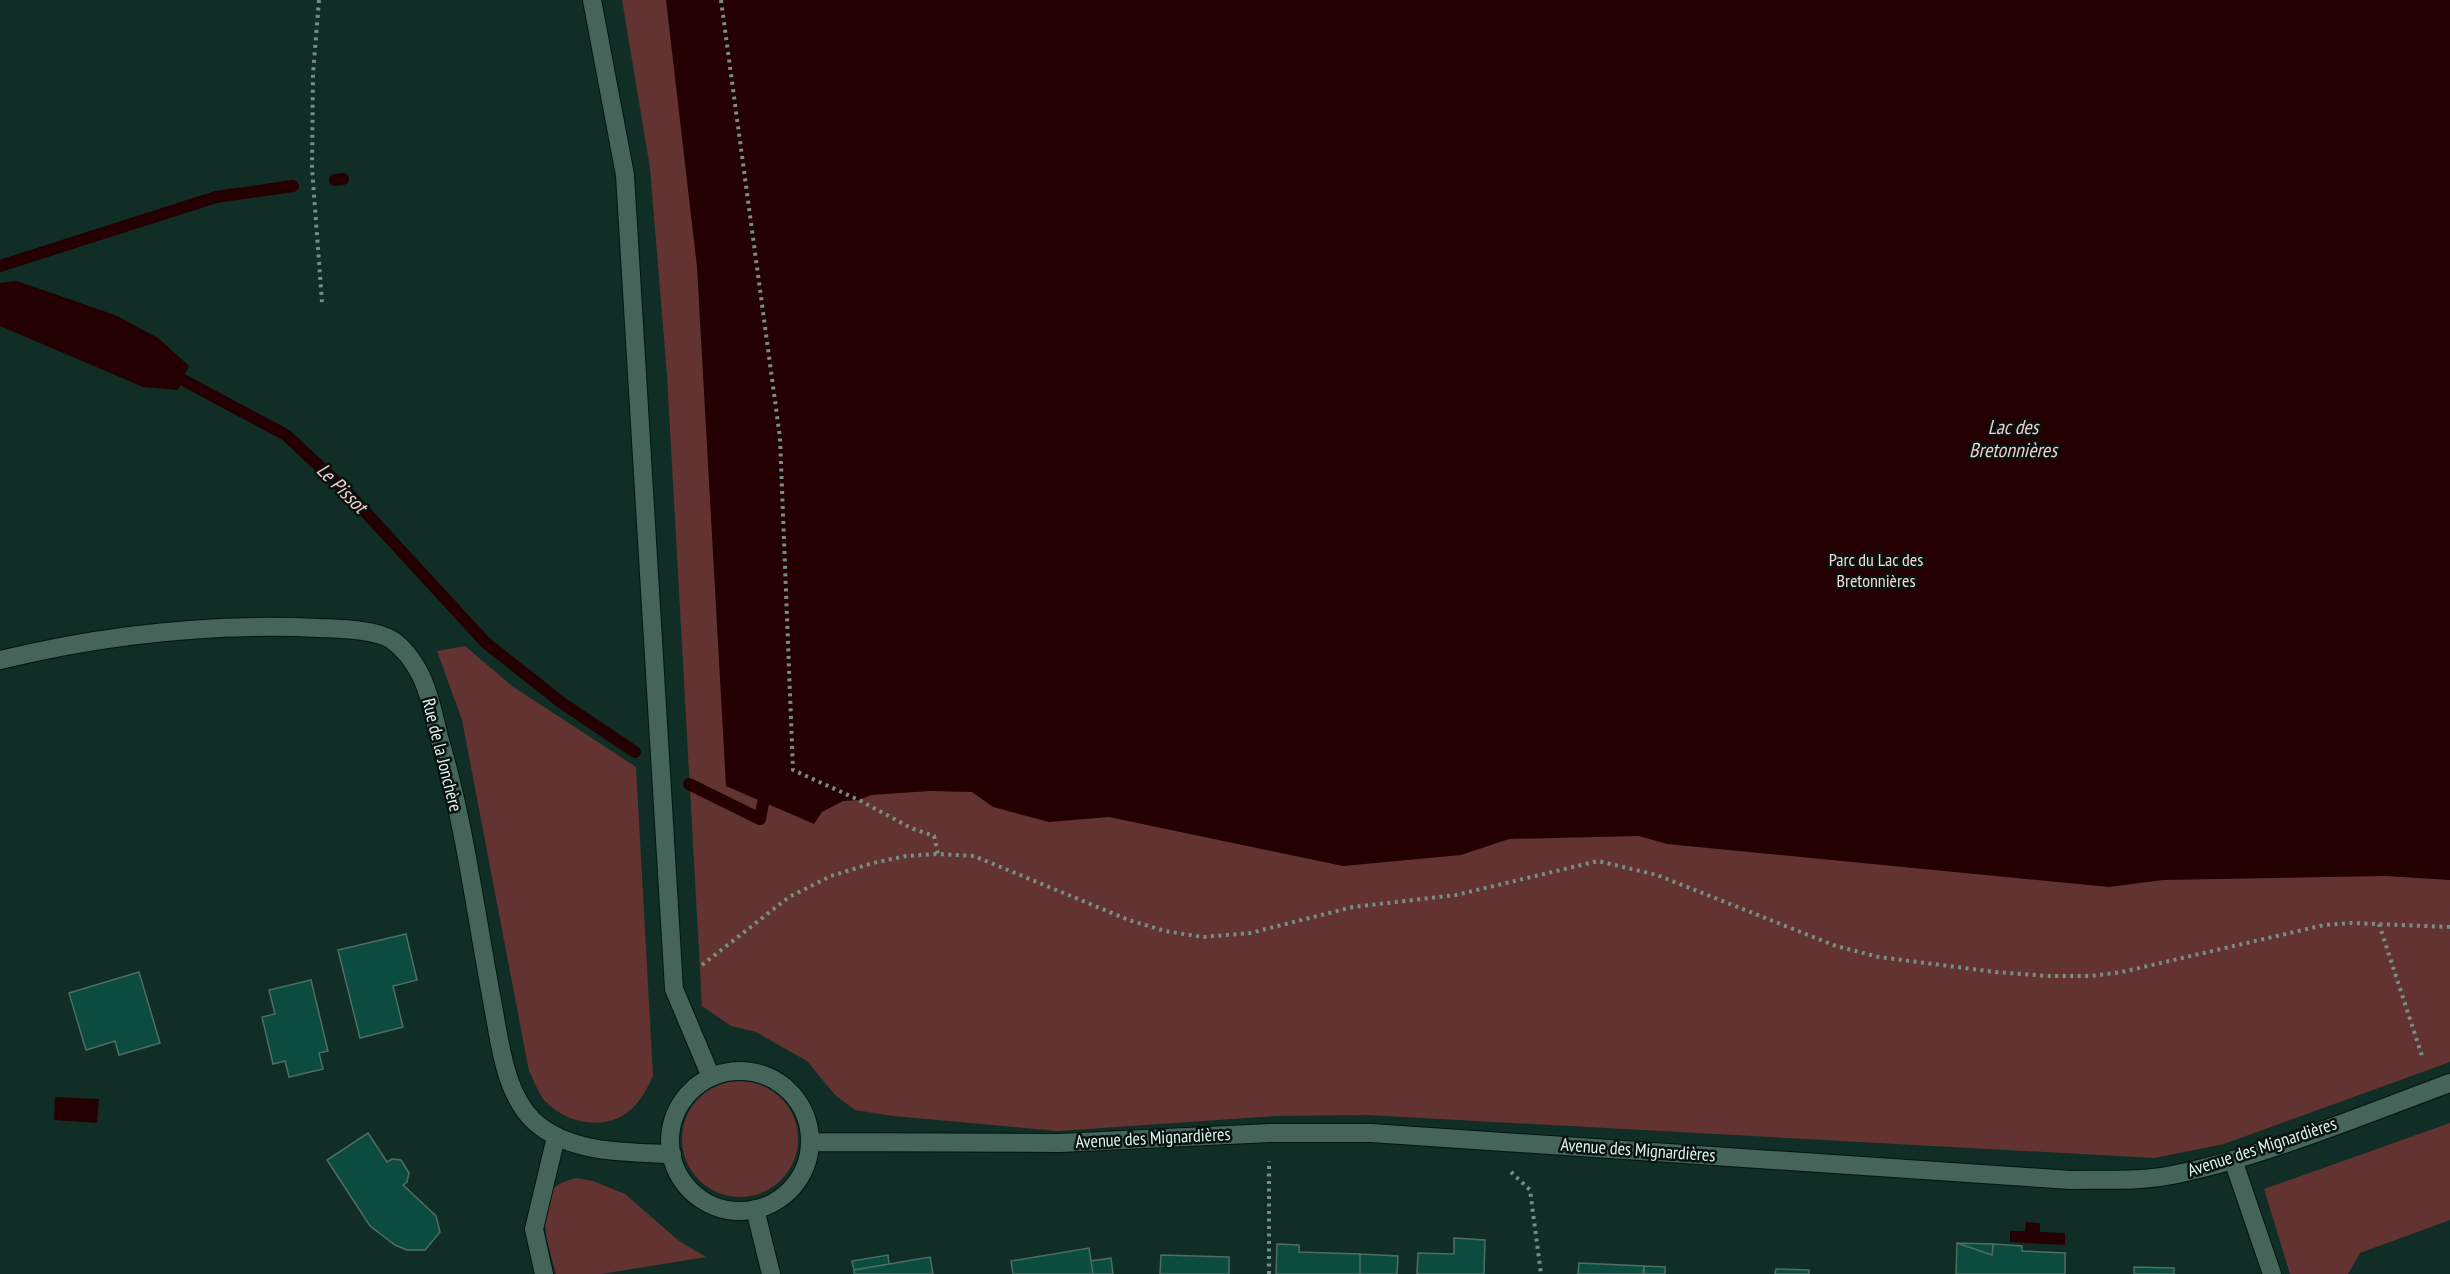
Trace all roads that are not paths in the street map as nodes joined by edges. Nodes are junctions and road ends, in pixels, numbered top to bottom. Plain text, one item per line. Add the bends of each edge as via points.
1 (592, 0) edge
2 (0, 660) edge
3 (711, 1077) junction
4 (2450, 1083) edge
5 (556, 1137) junction
6 (810, 1142) junction
7 (672, 1154) junction
8 (2233, 1160) junction
9 (755, 1209) junction
10 (544, 1274) edge
11 (771, 1274) edge
12 (2272, 1274) edge

1 - 3 street via 626,175 674,989
2 - 5 street, Rue de la Jonchère via 39,650 195,629 275,626 349,629 390,639 409,654 422,678 453,783 507,1070 516,1096 534,1122
3 - 6 street via 750,1071 783,1085 804,1110
3 - 7 street via 682,1103 671,1131
4 - 8 street, Avenue des Mignardières
5 - 7 street, Rue de la Jonchère via 593,1148
5 - 10 street via 534,1229
6 - 8 street, Avenue des Mignardières via 1060,1143 1270,1133 1371,1133 2071,1180 2170,1176
6 - 9 street via 805,1166 793,1187
7 - 9 street via 681,1179 698,1197 734,1210
8 - 12 street
9 - 11 street

